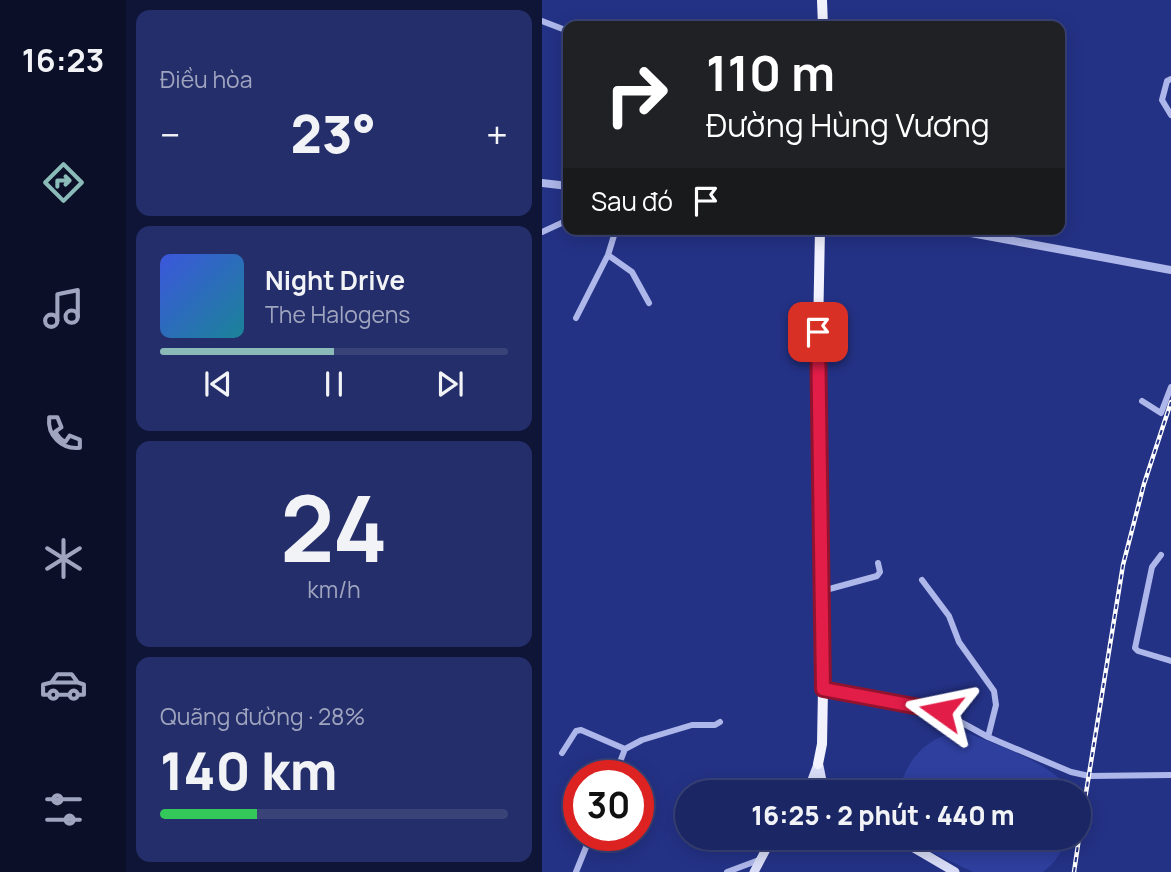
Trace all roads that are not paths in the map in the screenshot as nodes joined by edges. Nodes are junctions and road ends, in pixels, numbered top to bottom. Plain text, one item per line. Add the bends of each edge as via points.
1 (822, 0) edge
2 (542, 21) edge
3 (823, 21) edge
4 (563, 29) edge
5 (1170, 79) edge
6 (1170, 115) edge
7 (542, 183) edge
8 (563, 185) edge
9 (563, 222) edge
10 (542, 232) edge
11 (615, 235) edge
12 (820, 235) edge
13 (981, 235) edge
14 (608, 255) junction
15 (1170, 270) edge
16 (649, 303) dead end
17 (576, 318) dead end
18 (1170, 387) edge
19 (1142, 401) dead end
20 (1161, 555) dead end
21 (878, 563) dead end
22 (922, 580) dead end
23 (822, 591) junction
24 (1170, 661) edge
25 (823, 689) junction
26 (720, 722) dead end
27 (988, 737) junction
28 (625, 749) junction
29 (562, 753) dead end
30 (621, 760) edge
31 (818, 764) junction
32 (1170, 775) edge
33 (812, 780) edge
34 (822, 780) edge
35 (765, 850) edge
36 (917, 850) edge
37 (585, 851) edge
38 (759, 860) junction
39 (576, 872) edge
40 (727, 872) edge
41 (754, 872) edge
42 (955, 872) edge

1 - 3 main road
2 - 4 street
5 - 6 street via 1162,100
7 - 8 street
9 - 10 street
11 - 14 street
12 - 23 main road
13 - 15 street
14 - 16 street via 632,272
14 - 17 street
18 - 19 street via 1161,412
20 - 24 street via 1152,567 1135,648
21 - 23 street via 877,576
22 - 27 street via 995,691
23 - 25 main road
25 - 27 street via 937,709
25 - 31 main road
26 - 28 street via 692,725
27 - 32 street via 1066,771 1089,776
28 - 29 street via 581,730 572,735
28 - 30 street
31 - 33 main road
31 - 34 main road
35 - 38 main road
36 - 42 main road
37 - 39 street
38 - 40 street
38 - 41 main road

